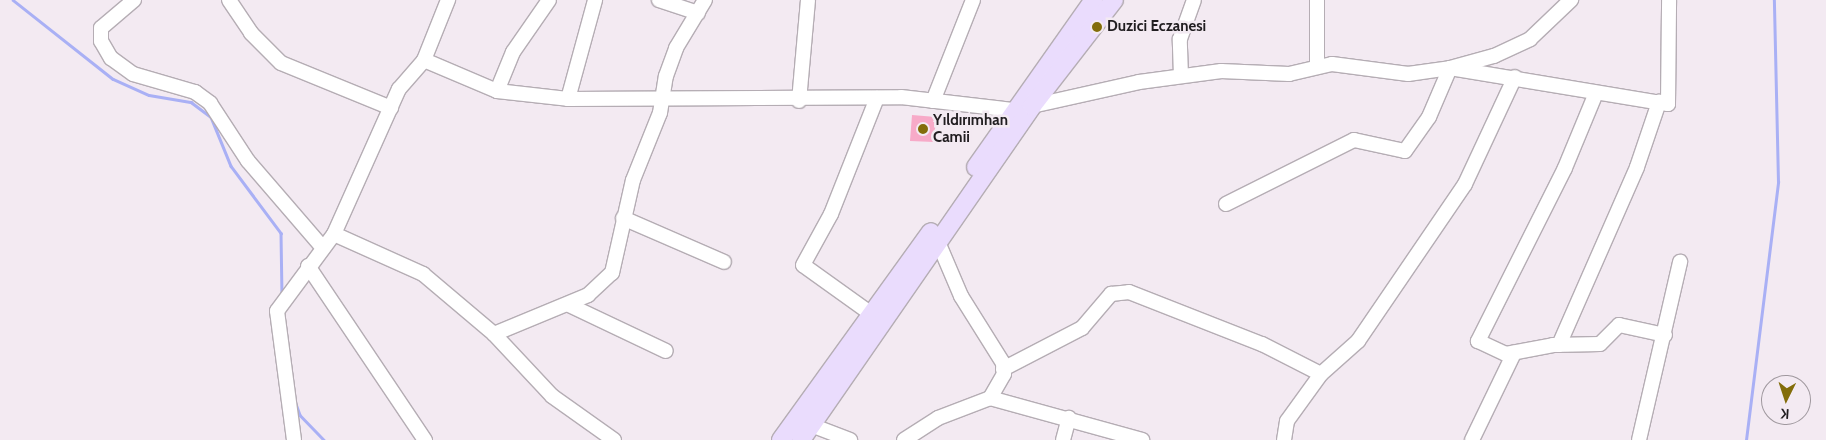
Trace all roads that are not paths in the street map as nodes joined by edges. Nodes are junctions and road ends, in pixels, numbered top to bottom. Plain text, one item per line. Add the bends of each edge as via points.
1 (134, 0) edge
2 (229, 0) edge
3 (448, 0) edge
4 (549, 0) edge
5 (595, 0) edge
6 (659, 0) edge
7 (705, 0) edge
8 (808, 0) edge
9 (974, 0) edge
10 (1094, 0) edge
11 (1114, 0) edge
12 (1194, 0) edge
13 (1317, 0) edge
14 (1571, 0) edge
15 (1668, 0) edge
16 (698, 13) junction
17 (424, 60) junction
18 (1317, 67) junction
19 (1450, 68) junction
20 (1180, 76) junction
21 (1515, 77) junction
22 (497, 91) junction
23 (1596, 93) junction
24 (876, 98) junction
25 (568, 99) junction
26 (661, 99) junction
27 (799, 101) junction
28 (933, 102) junction
29 (1659, 102) junction
30 (1032, 106) junction
31 (391, 108) junction
32 (1014, 110) junction
33 (1226, 204) dead end
34 (623, 218) junction
35 (334, 234) junction
36 (938, 242) junction
37 (322, 248) junction
38 (724, 262) dead end
39 (1680, 262) dead end
40 (308, 266) junction
41 (569, 305) junction
42 (870, 313) junction
43 (494, 334) junction
44 (1665, 334) junction
45 (1559, 344) junction
46 (666, 350) dead end
47 (1514, 353) junction
48 (1003, 370) junction
49 (1321, 374) junction
50 (990, 398) junction
51 (1069, 418) junction
52 (811, 425) junction
53 (294, 440) edge
54 (425, 440) edge
55 (614, 440) edge
56 (781, 440) edge
57 (801, 440) edge
58 (850, 440) edge
59 (904, 440) edge
60 (1063, 440) edge
61 (1142, 440) edge
62 (1284, 440) edge
63 (1472, 440) edge
64 (1639, 440) edge

1 - 37 street via 102,28 101,41 112,58 133,74 195,92 210,103 248,161
2 - 31 street via 251,32 281,63
3 - 17 street
4 - 22 street via 513,52
5 - 25 street
6 - 16 street
7 - 16 street
8 - 27 street
9 - 28 street
10 - 32 main road
11 - 30 main road
12 - 20 street via 1180,39
13 - 18 street
14 - 19 street via 1530,39 1494,56
15 - 29 street via 1668,104
16 - 26 street via 676,48
17 - 22 street
17 - 31 street via 399,89
18 - 19 street via 1332,64 1408,74
18 - 20 street via 1289,74 1221,71
19 - 21 street
19 - 33 street via 1429,117 1405,151 1354,140
20 - 30 street
21 - 23 street
21 - 49 street via 1465,184 1358,341
22 - 25 street
23 - 29 street
23 - 47 street via 1565,168 1478,341 1484,348
24 - 27 street
24 - 28 street
24 - 42 street via 831,214 803,265
25 - 26 street
26 - 27 street
26 - 34 street
28 - 32 street
29 - 45 street via 1637,166
30 - 32 street
30 - 36 main road
31 - 35 street
32 - 42 main road
34 - 38 street
34 - 41 street via 612,273 588,295
35 - 37 street
35 - 43 street via 423,274
36 - 48 street via 961,296
36 - 52 main road
37 - 40 street
39 - 44 street
40 - 53 street via 277,310
40 - 54 street
41 - 43 street
41 - 46 street
42 - 56 main road
43 - 55 street via 552,396
44 - 45 street via 1619,325 1600,344
44 - 64 street
45 - 47 street
47 - 63 street
48 - 49 street via 1082,328 1111,294 1129,292 1262,344
48 - 50 street
49 - 62 street via 1287,422
50 - 51 street
50 - 59 street via 938,418
51 - 60 street
51 - 61 street
52 - 57 main road
52 - 58 street

